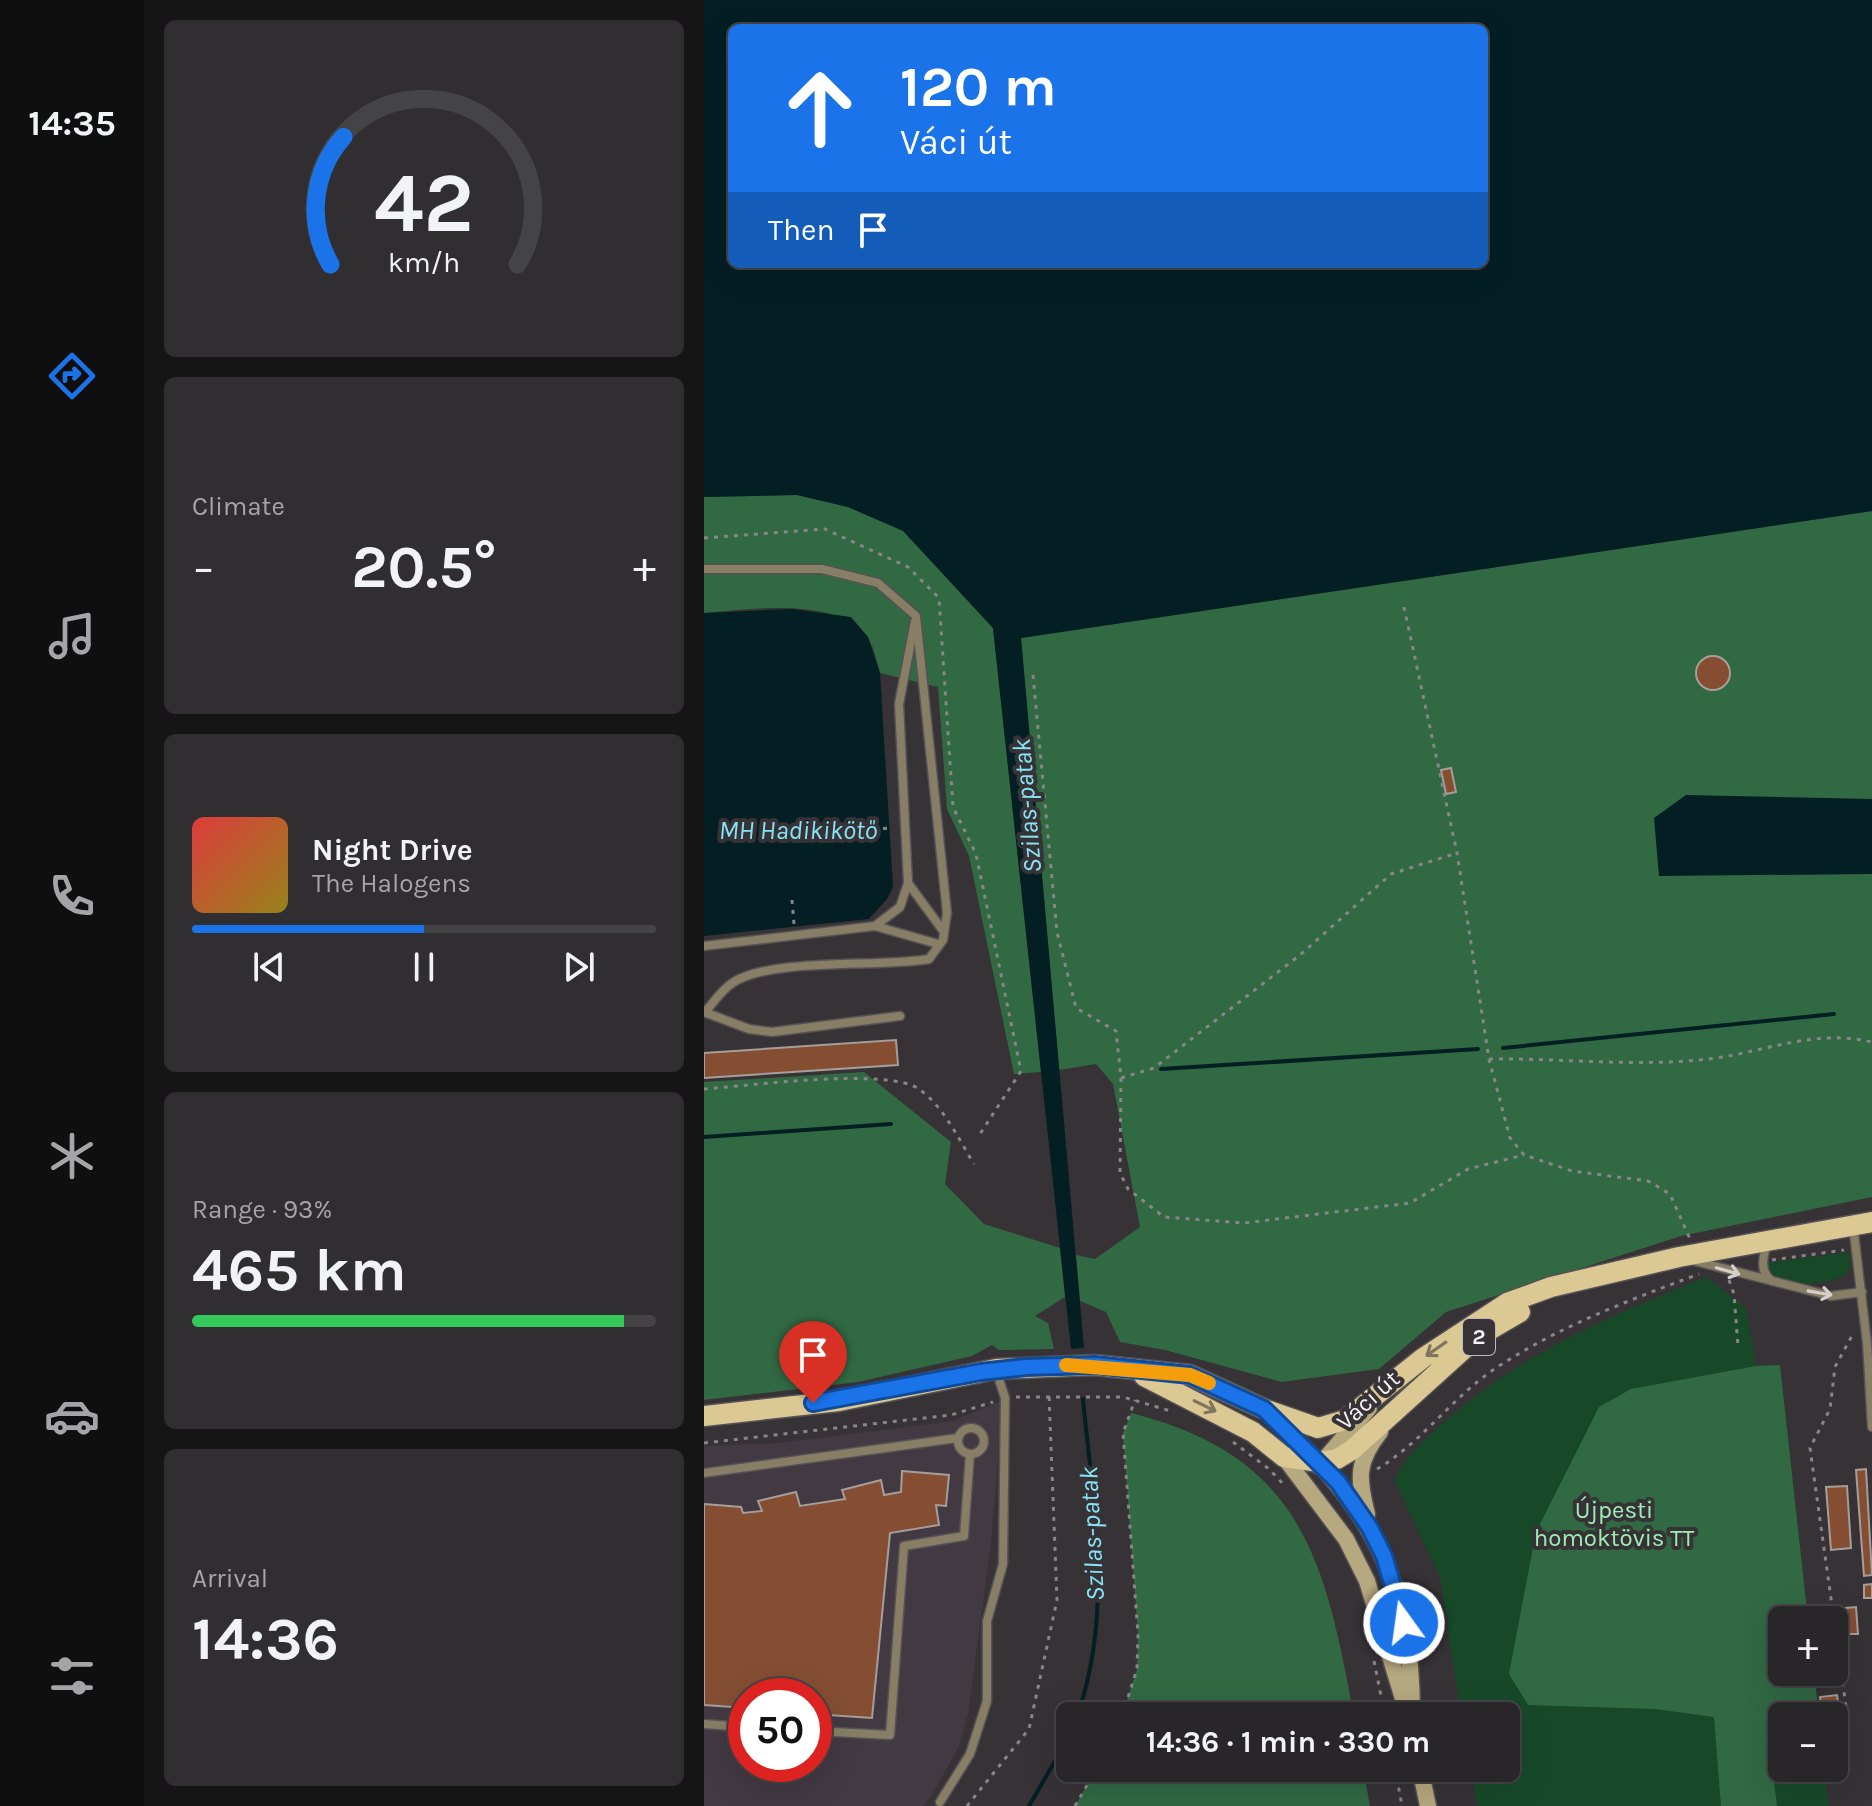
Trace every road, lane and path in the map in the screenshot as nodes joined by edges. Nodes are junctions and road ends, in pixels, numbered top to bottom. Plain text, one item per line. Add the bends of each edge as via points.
1 (704, 569) edge
2 (1404, 607) dead end
3 (916, 616) junction
4 (1033, 675) dead end
5 (905, 827) junction
6 (873, 829) dead end
7 (1457, 853) junction
8 (908, 883) junction
9 (792, 900) dead end
10 (875, 926) junction
11 (944, 932) junction
12 (796, 935) junction
13 (938, 944) junction
14 (704, 946) edge
15 (704, 1012) edge
16 (900, 1016) dead end
17 (1872, 1042) edge
18 (1489, 1059) junction
19 (1021, 1071) dead end
20 (1121, 1078) junction
21 (704, 1089) edge
22 (980, 1134) dead end
23 (1524, 1155) junction
24 (974, 1164) dead end
25 (1862, 1224) edge
26 (1768, 1238) junction
27 (1856, 1248) junction
28 (1687, 1255) junction
29 (1762, 1261) junction
30 (1720, 1269) junction
31 (1581, 1283) junction
32 (1777, 1285) junction
33 (1862, 1292) junction
34 (1864, 1310) junction
35 (1738, 1346) dead end
36 (996, 1369) junction
37 (1135, 1372) junction
38 (1383, 1392) junction
39 (1049, 1395) junction
40 (1005, 1398) junction
41 (1135, 1400) junction
42 (1264, 1409) junction
43 (1175, 1412) dead end
44 (1394, 1415) junction
45 (704, 1416) edge
46 (1872, 1427) edge
47 (1224, 1436) dead end
48 (958, 1438) junction
49 (704, 1443) edge
50 (970, 1454) junction
51 (1284, 1457) junction
52 (1320, 1462) junction
53 (704, 1473) edge
54 (1359, 1474) junction
55 (1287, 1488) dead end
56 (1318, 1498) junction
57 (1370, 1528) junction
58 (1832, 1606) edge
59 (1373, 1657) dead end
60 (1126, 1702) edge
61 (1382, 1702) edge
62 (1406, 1702) edge
63 (1411, 1702) edge
64 (704, 1724) edge
65 (728, 1726) edge
66 (832, 1732) edge
67 (1089, 1782) edge
68 (1398, 1782) edge
69 (1423, 1782) edge
70 (940, 1802) dead end
71 (967, 1806) edge
72 (1075, 1806) edge
73 (1402, 1806) edge
74 (1428, 1806) edge

1 - 3 lane via 822,569 878,583
2 - 7 path
3 - 5 lane via 899,704
3 - 11 lane via 947,913
4 - 20 path via 1057,932 1076,1008 1116,1031
5 - 6 path
5 - 8 lane
7 - 18 path
7 - 20 path via 1391,874 1300,955 1154,1068
8 - 10 lane via 900,907
8 - 11 lane
9 - 12 path
10 - 12 lane
10 - 13 lane
11 - 13 lane
12 - 14 lane
13 - 15 lane via 929,959 903,964 748,975 730,984
15 - 16 lane via 772,1032
17 - 18 path via 1843,1035 1716,1058 1618,1065
18 - 23 path via 1510,1138
19 - 22 path
20 - 23 path via 1120,1173 1128,1189 1164,1217 1244,1223 1410,1203 1468,1169
21 - 24 path via 868,1079 906,1082 931,1100
23 - 28 path via 1572,1171 1648,1181 1670,1194
25 - 26 main road, Váci út / 2
25 - 27 lane
26 - 28 main road, Váci út / 2
26 - 29 lane
27 - 29 path
27 - 33 lane
28 - 30 lane
28 - 31 main road, Váci út / 2
29 - 32 lane via 1767,1278
30 -> 32 lane
30 - 35 path via 1734,1294
30 - 54 path via 1590,1315 1491,1371 1381,1467
31 -> 38 main road, Váci út / 2 via 1551,1287 1496,1310 1423,1358
31 - 44 main road, Váci út / 2 via 1477,1337
32 -> 33 lane via 1831,1296
33 - 34 lane
34 - 46 lane
34 - 58 path via 1835,1367 1830,1409 1810,1448
36 - 37 main road, Váci út / 2 via 1095,1365
36 - 40 lane
36 - 45 main road, Váci út / 2 via 839,1401
37 - 42 main road, Váci út / 2 via 1190,1375
37 -> 51 main road, Váci út / 2 via 1253,1432
38 - 42 main road, Váci út / 2 via 1345,1420 1318,1428
38 - 52 main road
39 - 40 path
39 - 41 path
39 - 71 path via 1057,1600 1029,1729
40 - 49 path via 951,1415
40 - 70 lane via 1003,1564 987,1621 987,1701 970,1754
41 - 43 path
41 - 60 path via 1123,1433 1138,1634 1137,1669
42 - 52 main road
44 - 52 main road, Váci út / 2 via 1352,1450
44 - 54 main road via 1370,1445
47 - 55 path
48 - 50 lane via 960,1449
48 - 50 lane via 967,1428 982,1435 982,1448
48 - 53 lane
50 - 66 lane via 964,1536 904,1546 890,1735
51 - 52 main road
51 - 56 main road
52 - 56 main road
52 - 57 main road
54 - 57 main road
56 - 62 main road via 1367,1581
57 - 63 main road via 1394,1582 1404,1623 1412,1666
59 - 61 path
64 - 65 lane
67 - 72 path
68 - 73 path
69 - 74 main road

